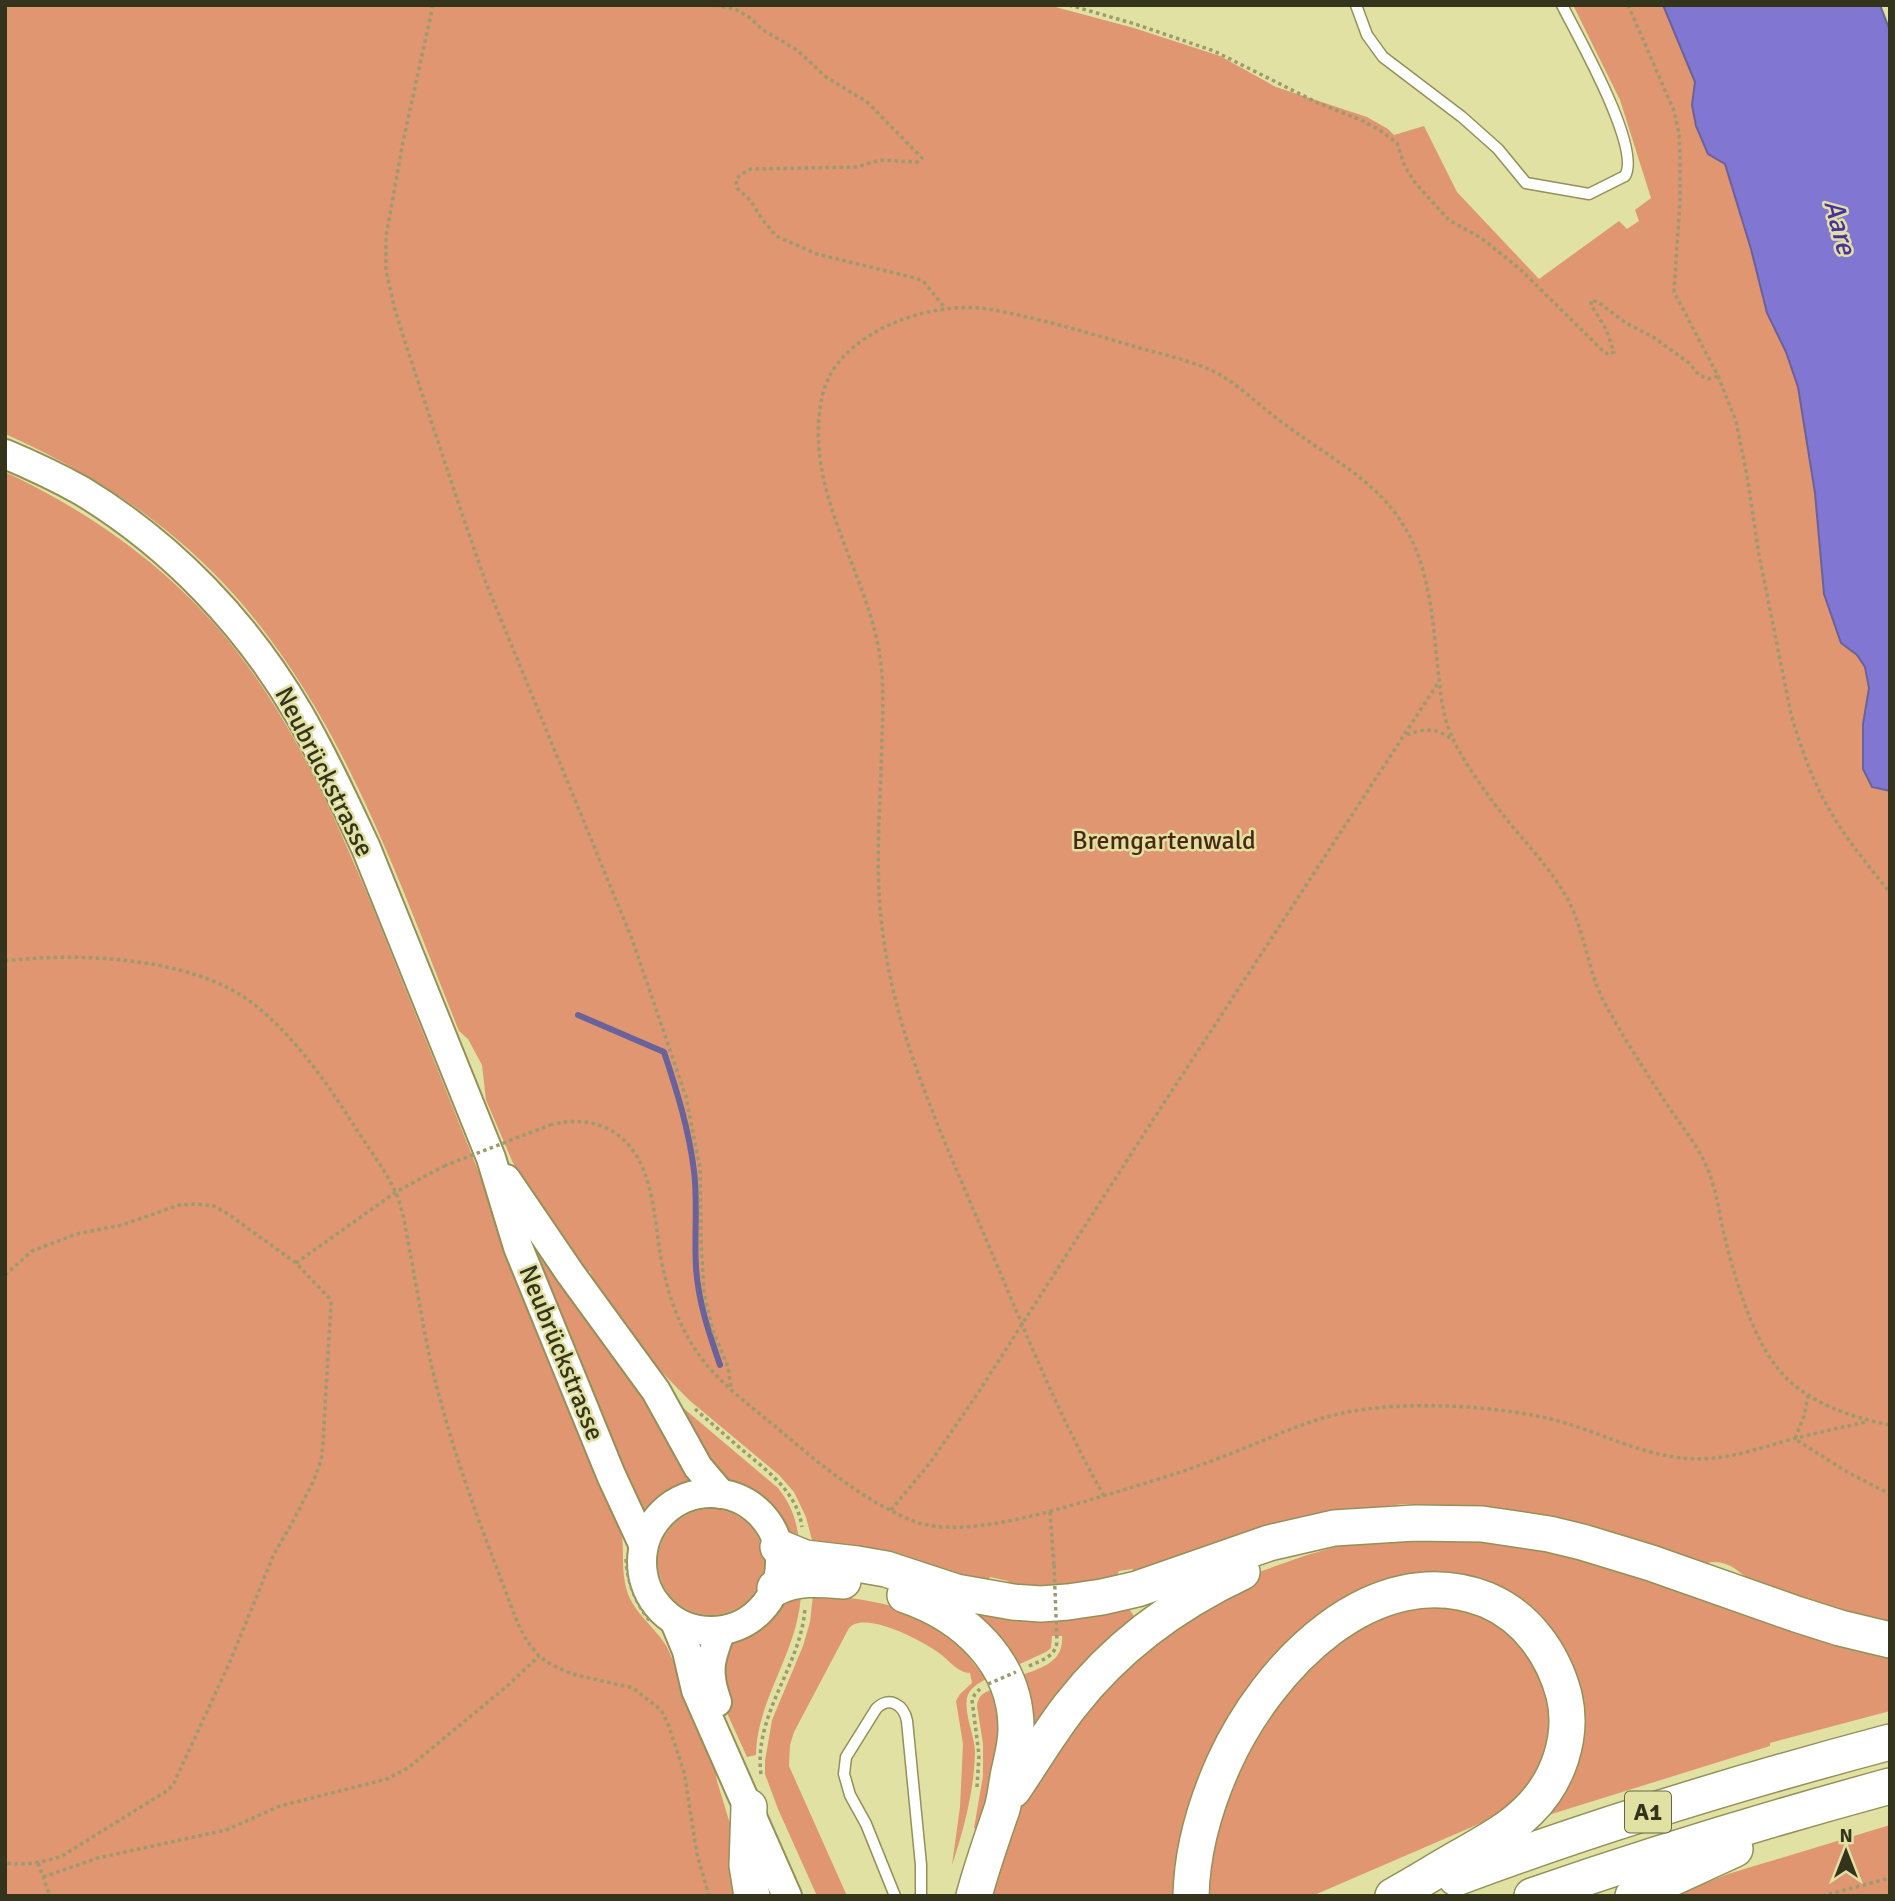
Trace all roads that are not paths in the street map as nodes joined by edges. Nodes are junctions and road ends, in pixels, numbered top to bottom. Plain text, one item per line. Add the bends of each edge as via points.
1 (1356, 5) edge
2 (1562, 5) edge
3 (5, 454) edge
4 (491, 1158) junction
5 (722, 1494) junction
6 (1385, 1525) junction
7 (790, 1539) junction
8 (635, 1548) junction
9 (775, 1588) junction
10 (664, 1623) junction
11 (722, 1631) junction
12 (1890, 1640) edge
13 (1890, 1742) edge
14 (1890, 1786) edge
15 (755, 1794) junction
16 (1843, 1799) junction
17 (989, 1802) junction
18 (752, 1896) edge
19 (787, 1896) edge
20 (807, 1896) edge
21 (895, 1896) edge
22 (921, 1896) edge
23 (974, 1896) edge
24 (1191, 1896) edge
25 (1393, 1896) edge
26 (1411, 1896) edge
27 (1532, 1896) edge
28 (1633, 1896) edge

1 - 2 lane via 1367,35 1383,57 1462,117 1527,183 1589,194 1625,176 1628,164 1616,111
3 - 4 main road, Neubrückstrasse via 82,491 157,546 224,610 273,674 311,735 360,836
4 - 5 main road, Neubrückstrasse via 656,1391 698,1467
4 - 8 main road, Neubrückstrasse via 518,1247 611,1475
5 - 7 main road via 752,1506 773,1531
5 - 8 main road via 704,1493 673,1504
6 - 7 highway via 1303,1534 1136,1589 1041,1604 956,1592 886,1569 805,1559
6 - 12 highway via 1482,1524 1549,1534
6 - 17 highway via 1274,1558 1213,1586 1164,1616 1088,1684
7 - 9 main road
8 - 10 main road via 646,1588 663,1613
9 - 11 main road via 748,1621
9 - 17 highway via 818,1579 884,1588 939,1609 981,1641 1012,1692 1016,1731 1013,1756
10 - 11 main road
10 - 15 main road via 682,1636 696,1690
11 - 20 main road via 711,1655 713,1690
13 - 26 highway, A1 via 1620,1821
14 - 16 highway, A1
15 - 18 highway via 747,1865
15 - 19 main road
16 - 27 highway, A1 via 1730,1830
16 - 28 highway
17 - 23 highway via 990,1841
21 - 22 lane via 850,1795 844,1767 876,1709 886,1703 901,1706 907,1721
24 - 25 highway via 1203,1822 1224,1762 1256,1707 1296,1657 1344,1618 1389,1597 1434,1590 1474,1595 1524,1624 1550,1658 1565,1703 1564,1750 1546,1790 1528,1811 1508,1828

